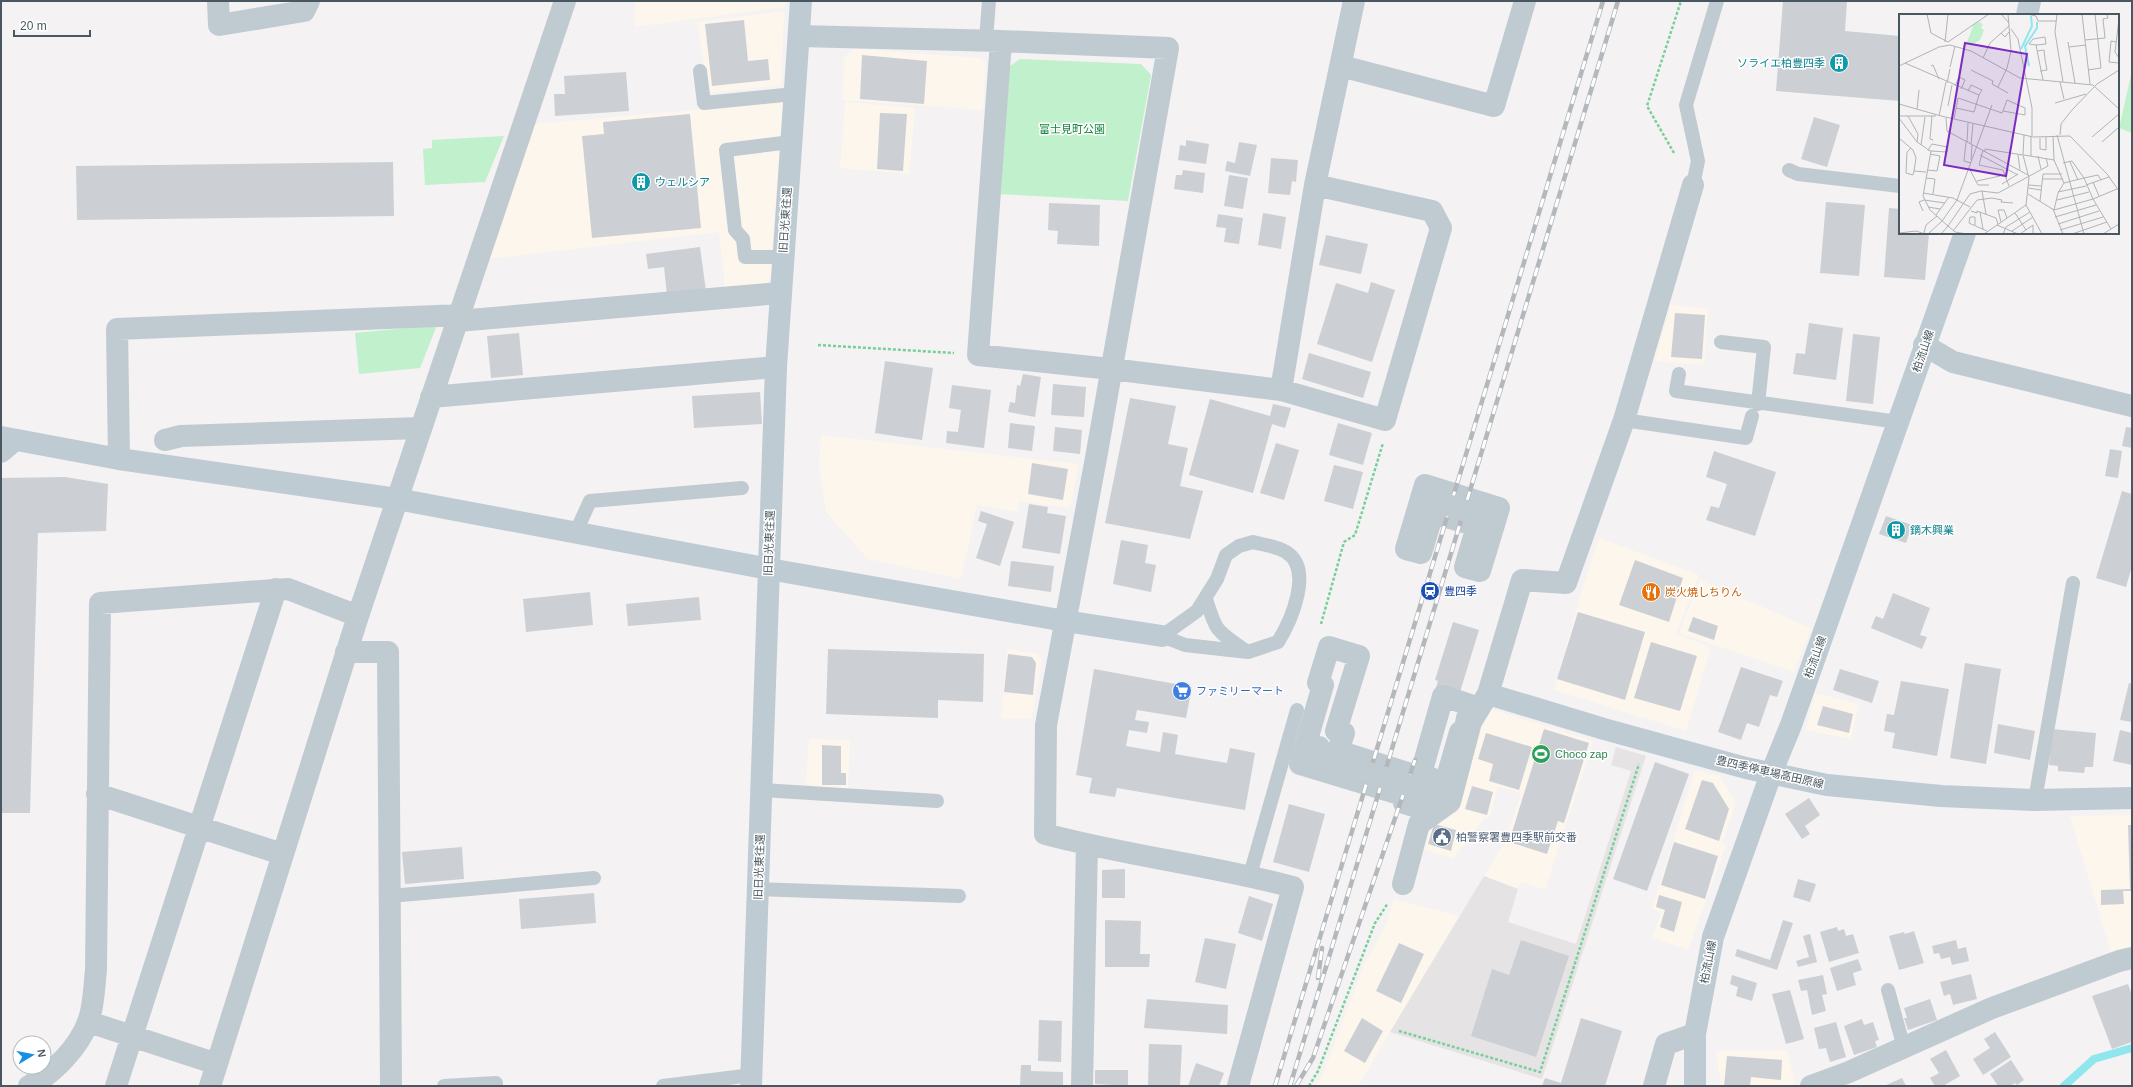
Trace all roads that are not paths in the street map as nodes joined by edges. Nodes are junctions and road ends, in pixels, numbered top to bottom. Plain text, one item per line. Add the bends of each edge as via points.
1 (218, 1) edge
2 (309, 1) edge
3 (565, 1) edge
4 (801, 1) edge
5 (989, 1) edge
6 (1354, 1) edge
7 (1525, 1) edge
8 (1717, 1) edge
9 (2030, 1) edge
10 (2027, 14) edge
11 (799, 36) junction
12 (994, 41) junction
13 (1341, 66) junction
14 (700, 71) dead end
15 (794, 94) junction
16 (791, 142) junction
17 (1789, 170) dead end
18 (1315, 185) junction
19 (1693, 185) joint
20 (1899, 186) edge
21 (1965, 234) edge
22 (783, 258) junction
23 (780, 293) junction
24 (459, 318) junction
25 (1721, 342) dead end
26 (1924, 345) junction
27 (776, 367) junction
28 (1111, 369) junction
29 (1679, 374) dead end
30 (1281, 390) junction
31 (430, 397) junction
32 (1758, 404) junction
33 (2132, 406) edge
34 (1752, 416) dead end
35 (1624, 420) junction
36 (1898, 422) junction
37 (420, 428) junction
38 (165, 440) dead end
39 (6, 443) edge
40 (119, 459) junction
41 (742, 488) dead end
42 (397, 499) junction
43 (1426, 509) dead end
44 (1486, 528) dead end
45 (575, 534) junction
46 (1406, 549) joint
47 (769, 569) junction
48 (2072, 583) dead end
49 (276, 589) junction
50 (1206, 598) junction
51 (358, 616) junction
52 (1065, 621) junction
53 (1162, 636) junction
54 (346, 652) junction
55 (1248, 652) junction
56 (1488, 694) junction
57 (1443, 696) joint
58 (1297, 710) dead end
59 (1319, 747) dead end
60 (1770, 774) junction
61 (1431, 778) dead end
62 (762, 790) junction
63 (97, 794) junction
64 (2132, 798) edge
65 (2035, 800) junction
66 (937, 801) dead end
67 (200, 827) junction
68 (1087, 845) junction
69 (282, 854) junction
70 (1250, 876) junction
71 (594, 878) dead end
72 (1403, 884) road end
73 (758, 889) junction
74 (390, 896) junction
75 (959, 896) dead end
76 (2132, 958) edge
77 (1888, 990) dead end
78 (88, 1022) junction
79 (1695, 1034) junction
80 (132, 1036) junction
81 (1904, 1048) junction
82 (217, 1064) junction
83 (752, 1081) edge
84 (29, 1086) edge
85 (116, 1086) edge
86 (210, 1086) edge
87 (391, 1086) edge
88 (444, 1086) edge
89 (496, 1086) edge
90 (663, 1086) edge
91 (1082, 1086) edge
92 (1238, 1086) edge
93 (1654, 1086) edge
94 (1695, 1086) edge
95 (1811, 1086) edge

1 - 2 street via 219,25 304,11
3 - 24 street
4 - 11 street, 旧日光東往還
5 - 12 lane
6 - 13 street
7 - 13 street via 1494,106
8 - 19 lane via 1686,105 1698,161
9 - 10 street
11 - 12 street
11 - 15 street, 旧日光東往還
12 - 28 street via 978,355
12 - 28 street via 1168,48
13 - 18 street
14 - 15 lane via 704,103
15 - 16 street, 旧日光東往還
16 - 22 street, 旧日光東往還
16 - 22 lane via 726,150 735,230 743,239 745,257
17 - 20 lane via 1798,174
18 - 30 street
18 - 30 street via 1432,211 1441,228 1385,420
19 - 35 street
21 - 26 street, 柏流山線
22 - 23 street, 旧日光東往還
23 - 24 street
23 - 27 street, 旧日光東往還
24 - 31 street
24 - 40 street via 117,329
25 - 32 lane via 1764,347
26 - 33 street via 1953,362
26 - 36 street, 柏流山線
27 - 31 street
27 - 47 street, 旧日光東往還
28 - 30 street
28 - 52 street
29 - 32 lane via 1676,391
31 - 37 street
32 - 36 lane
34 - 35 lane via 1746,438
35 - 56 street via 1566,583 1522,580
36 - 60 street, 柏流山線 via 1791,726
37 - 38 street via 181,436
37 - 42 street
39 - 40 street
40 - 42 street
41 - 45 lane via 590,501
42 - 45 street
42 - 51 street
43 - 44 street, bridge via 1429,499 1488,518
45 - 47 street
46 - 46 street via 1425,485 1499,508 1480,571 1465,567 1477,526 1433,513 1421,553
47 - 52 street
47 - 62 street, 旧日光東往還
48 - 65 lane
49 - 51 street via 288,589
49 - 63 street via 100,603
49 - 67 street
50 - 53 lane via 1197,611
50 - 55 lane via 1219,632
50 - 55 lane via 1226,555 1239,546 1253,542 1286,552 1297,563 1301,578 1288,625 1278,642
51 - 54 street
52 - 53 street
52 - 68 street via 1046,724 1045,834
53 - 55 lane via 1185,646
54 - 69 street
54 - 74 street via 388,652
56 - 60 street, 豊四季停車場高田原線
56 - 72 street via 1472,722 1450,802 1419,824
57 - 57 street via 1470,705 1464,732 1460,732 1439,805 1422,801 1420,808 1404,803 1406,796 1300,764 1323,685 1318,683 1329,647 1359,656 1336,731 1344,733 1338,751 1420,777
58 - 70 lane
59 - 61 street, bridge via 1316,758 1427,791
60 - 65 street, 豊四季停車場高田原線 via 1827,785 1940,796
60 - 79 street, 柏流山線 via 1712,937
62 - 66 lane
62 - 73 street, 旧日光東往還
63 - 67 street
63 - 78 street via 96,970
64 - 65 street, 豊四季停車場高田原線
67 - 69 street
67 - 80 street
68 - 70 street
68 - 91 street
69 - 82 street
70 - 92 street via 1293,887
71 - 74 lane
73 - 75 lane
73 - 83 street, 旧日光東往還
74 - 87 street
76 - 81 street via 1992,1008
77 - 81 lane
78 - 80 street
78 - 84 street via 59,1065
79 - 93 street via 1666,1044
79 - 94 street, 柏流山線
80 - 82 street
80 - 85 street
81 - 95 street
82 - 86 street
83 - 90 lane
88 - 89 lane via 496,1083

